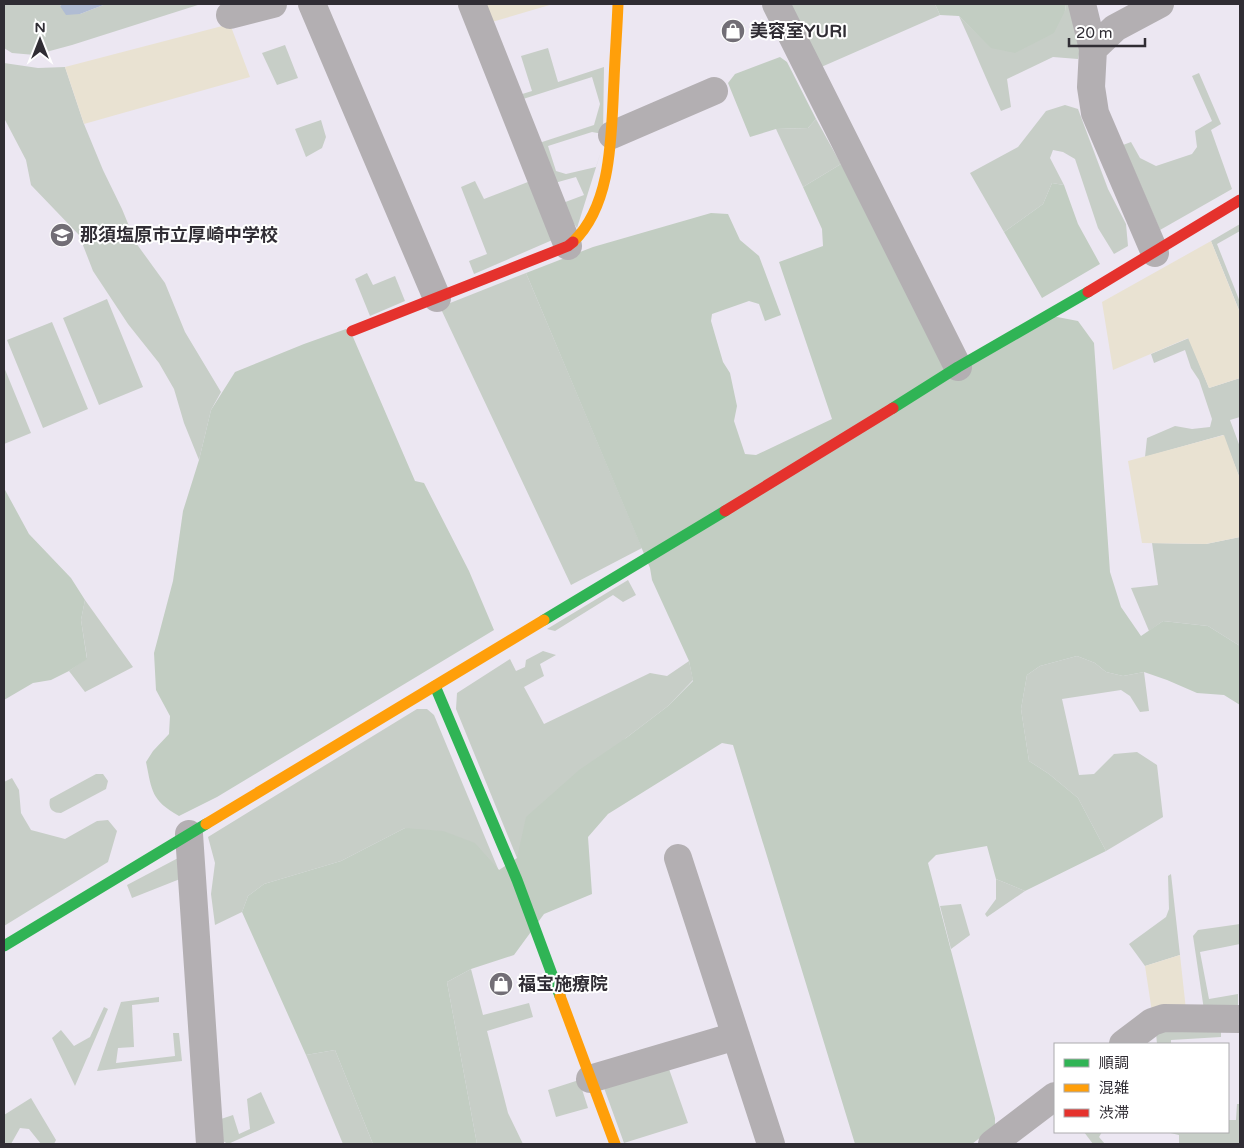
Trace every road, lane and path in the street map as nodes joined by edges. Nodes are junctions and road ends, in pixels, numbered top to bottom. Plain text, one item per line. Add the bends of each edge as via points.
1 (273, 4) edge
2 (312, 4) edge
3 (472, 4) edge
4 (618, 4) edge
5 (776, 4) edge
6 (1082, 4) edge
7 (1160, 4) edge
8 (230, 15) dead end
9 (1093, 49) junction
10 (714, 91) dead end
11 (612, 135) junction
12 (1240, 200) edge
13 (568, 246) junction
14 (1155, 252) junction
15 (438, 298) junction
16 (352, 331) dead end
17 (958, 367) junction
18 (435, 686) junction
19 (190, 834) junction
20 (678, 858) dead end
21 (4, 946) edge
22 (1240, 1018) edge
23 (736, 1036) junction
24 (1124, 1043) edge
25 (590, 1078) junction
26 (1054, 1097) edge
27 (210, 1144) edge
28 (614, 1144) edge
29 (771, 1144) edge
30 (992, 1144) edge

1 - 8 street
2 - 15 street
3 - 13 street
4 - 11 street
5 - 17 street
6 - 9 street
7 - 9 street via 1115,28
9 - 14 street via 1091,87 1095,113
10 - 11 street
11 - 13 street via 597,205 577,240
12 - 14 street
13 - 15 street
14 - 17 street
15 - 16 street
17 - 18 street
18 - 19 street
18 - 25 street via 517,880
19 - 21 street
19 - 27 street
20 - 23 street
22 - 24 street via 1164,1018 1152,1022
23 - 25 street
23 - 29 street
25 - 28 street
26 - 30 street

